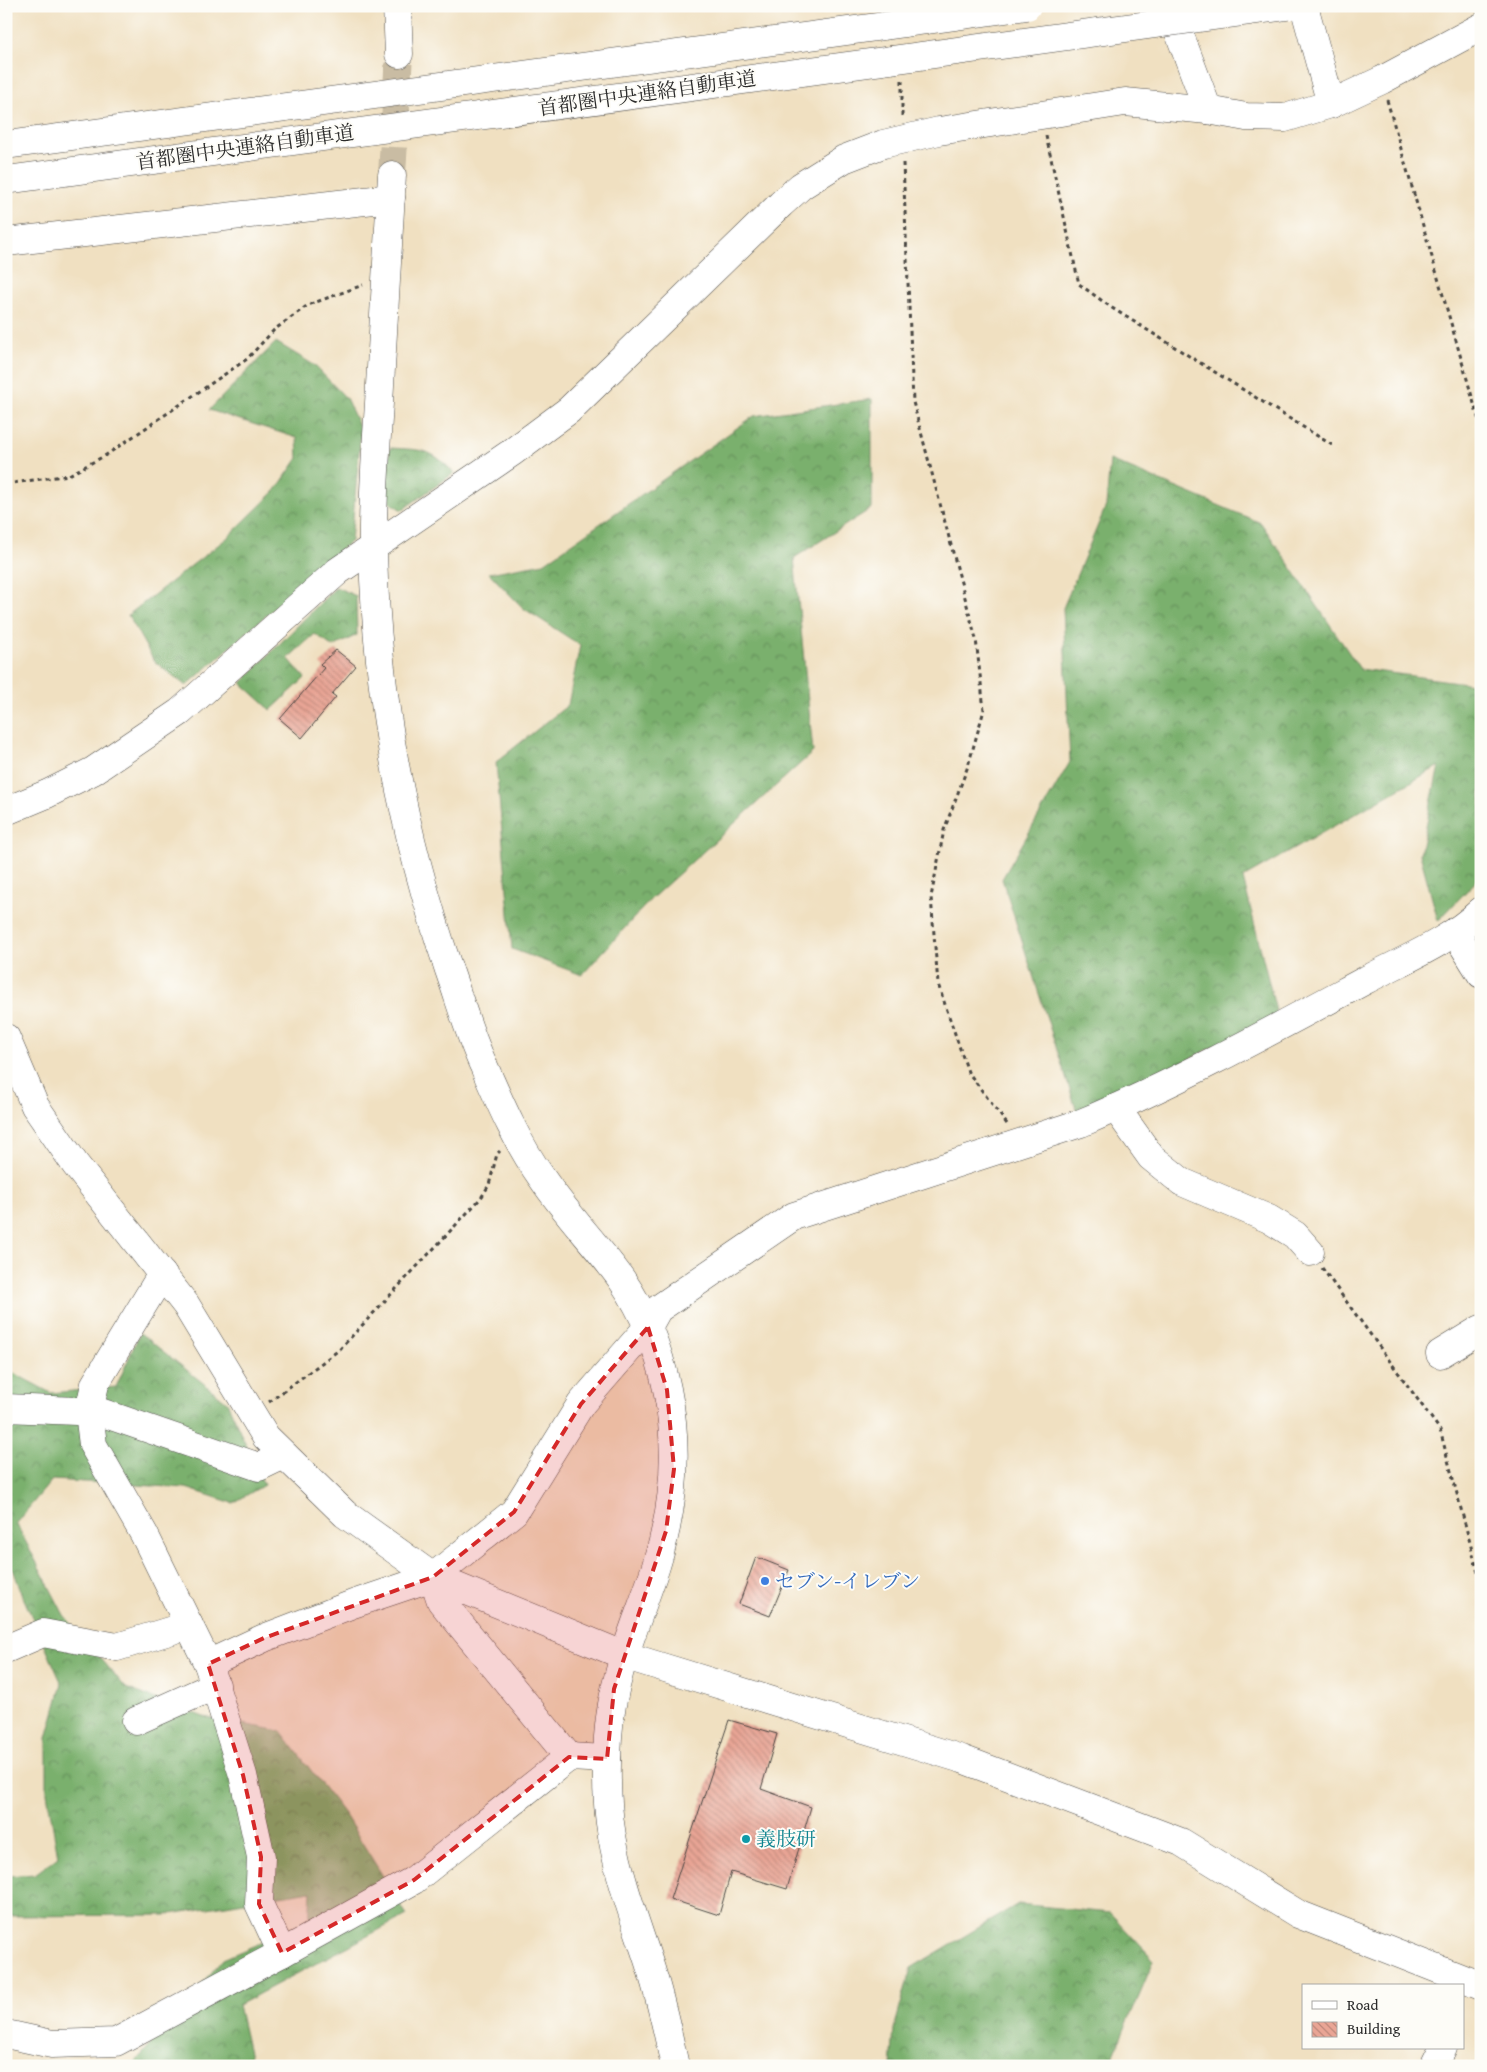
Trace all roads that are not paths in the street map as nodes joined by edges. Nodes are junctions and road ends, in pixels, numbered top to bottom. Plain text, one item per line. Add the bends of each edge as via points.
1 (397, 6) edge
2 (1027, 6) edge
3 (1169, 6) edge
4 (1287, 6) edge
5 (1304, 6) edge
6 (1481, 27) edge
7 (399, 54) tunnel mouth
8 (1331, 104) junction
9 (1208, 110) junction
10 (6, 144) edge
11 (6, 180) edge
12 (6, 242) edge
13 (373, 546) junction
14 (6, 811) edge
15 (1481, 911) edge
16 (1455, 932) junction
17 (1481, 974) edge
18 (6, 1038) edge
19 (1116, 1108) junction
20 (1310, 1252) road end
21 (162, 1274) junction
22 (648, 1327) junction
23 (1481, 1329) edge
24 (1440, 1354) dead end
25 (6, 1408) edge
26 (89, 1412) junction
27 (284, 1455) junction
28 (433, 1577) junction
29 (189, 1625) junction
30 (6, 1649) edge
31 (623, 1655) junction
32 (212, 1674) junction
33 (136, 1721) dead end
34 (569, 1758) junction
35 (607, 1759) junction
36 (282, 1953) junction
37 (1474, 1985) edge
38 (6, 2034) edge
39 (1442, 2050) edge
40 (675, 2066) edge
41 (1434, 2066) edge

1 - 7 main road
2 - 10 main road, 首都圏中央連絡自動車道, bridge
3 - 9 main road
4 - 11 main road, 首都圏中央連絡自動車道, bridge
5 - 8 main road
6 - 8 main road
8 - 9 main road via 1286,118 1246,117
9 - 13 main road via 1124,102 939,131 902,139 844,159 801,186 569,410 511,454
12 - 13 main road via 392,186
13 - 14 main road via 338,571 180,712 93,771
13 - 22 main road via 376,624 395,774 432,920 479,1056 517,1136 544,1183 619,1276
15 - 16 main road
16 - 17 main road
16 - 19 main road via 1322,1004
18 - 21 main road via 35,1106
19 - 20 main road via 1150,1158 1182,1182 1269,1219 1295,1235
19 - 22 main road via 1081,1123 794,1216 658,1309
21 - 26 main road via 95,1384
21 - 27 main road via 186,1305 266,1437
22 - 28 main road via 581,1404 514,1512
22 - 31 main road via 668,1390 674,1469 668,1516 656,1565
23 - 24 main road
25 - 26 main road
26 - 27 main road via 100,1412 259,1466
26 - 29 main road via 93,1445 144,1534
27 - 28 main road via 345,1514
28 - 31 main road
28 - 32 main road via 264,1638
28 - 34 main road via 440,1601
29 - 30 main road via 117,1647 43,1633
29 - 32 main road
31 - 35 main road via 612,1706
31 - 37 main road via 962,1759 1182,1842 1298,1914
32 - 33 main road
32 - 36 main road via 243,1775 262,1857 259,1904
34 - 35 main road
34 - 36 main road via 414,1880
35 - 40 main road via 606,1789 613,1842 664,2016
36 - 38 main road via 116,2042 52,2044
39 - 41 main road

